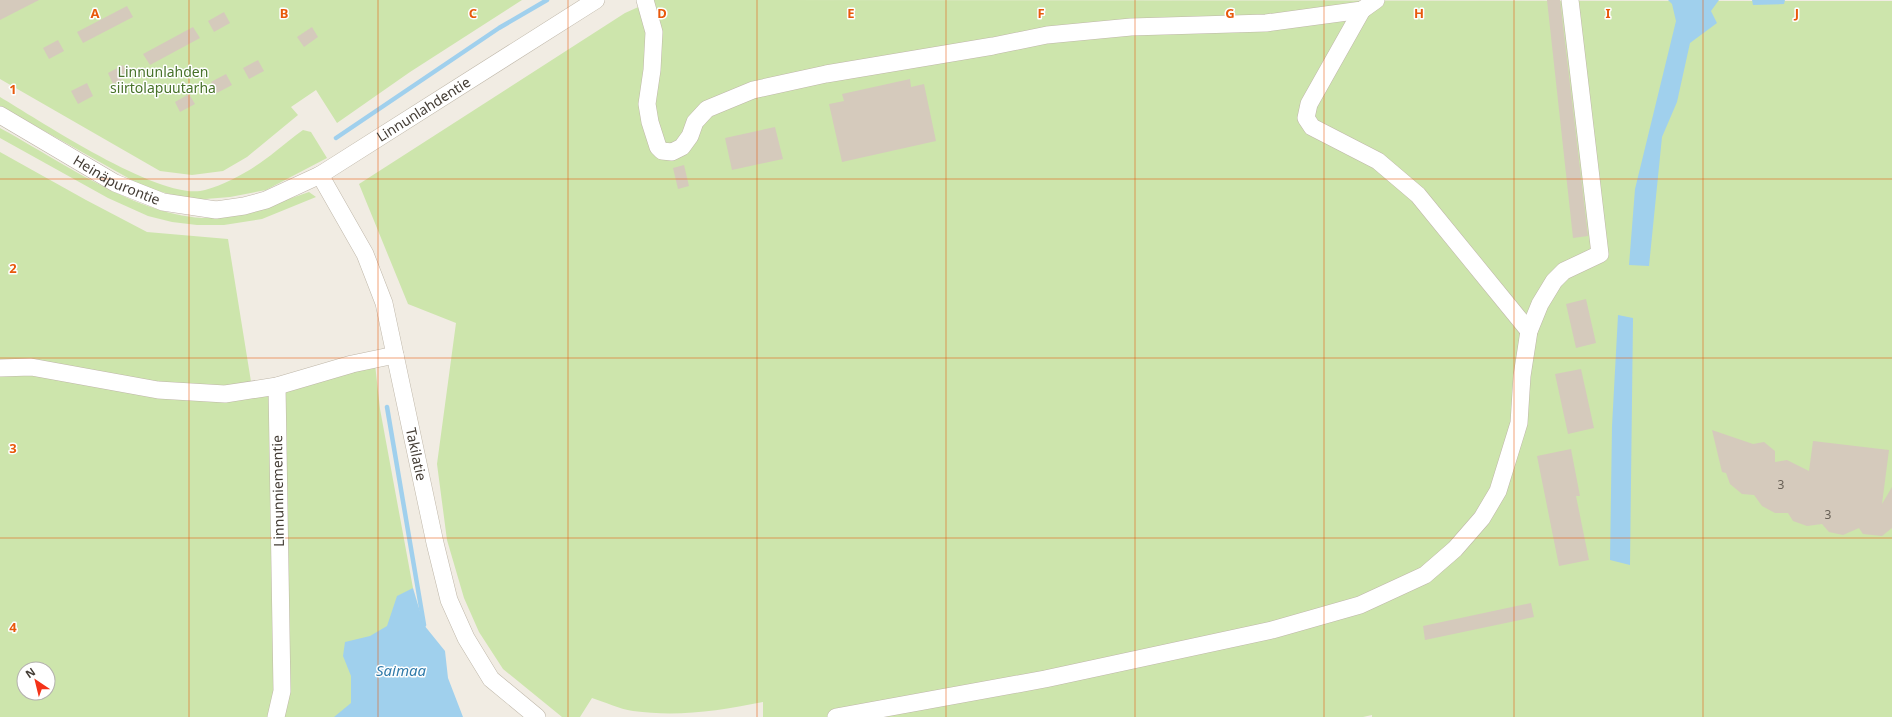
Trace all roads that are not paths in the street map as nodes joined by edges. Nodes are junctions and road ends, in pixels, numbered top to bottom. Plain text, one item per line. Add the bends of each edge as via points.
1 (596, 0) edge
2 (645, 0) edge
3 (1376, 0) edge
4 (1570, 0) edge
5 (1362, 10) junction
6 (0, 115) edge
7 (320, 175) junction
8 (244, 206) joint
9 (1529, 332) junction
10 (395, 355) junction
11 (0, 368) edge
12 (277, 386) junction
13 (276, 717) edge
14 (537, 717) edge
15 (836, 717) edge

1 - 7 street, Linnunlahdentie
2 - 5 street via 654,32 647,104 650,122 658,147 662,151 672,152 682,147 690,136 695,122 707,110 753,90 826,74 1047,35 1131,27 1266,24
3 - 5 street
4 - 9 street via 1600,254 1564,271 1554,281 1540,304
5 - 9 street via 1309,104 1306,118 1312,127 1378,161 1418,195
6 - 8 street, Heinäpurontie via 115,183 163,202 216,210
7 - 8 street, Linnunlahdentie via 266,200
7 - 10 street, Takilatie via 366,254 384,303
9 - 15 street via 1522,376 1519,423 1498,491 1482,518 1455,549 1425,575 1360,605 1272,630 1045,679
10 - 12 street via 352,364
10 - 14 street, Takilatie via 435,543 450,600 466,638 491,679
11 - 12 street via 31,367 158,390 225,394
12 - 13 street, Linnunniementie via 282,691

